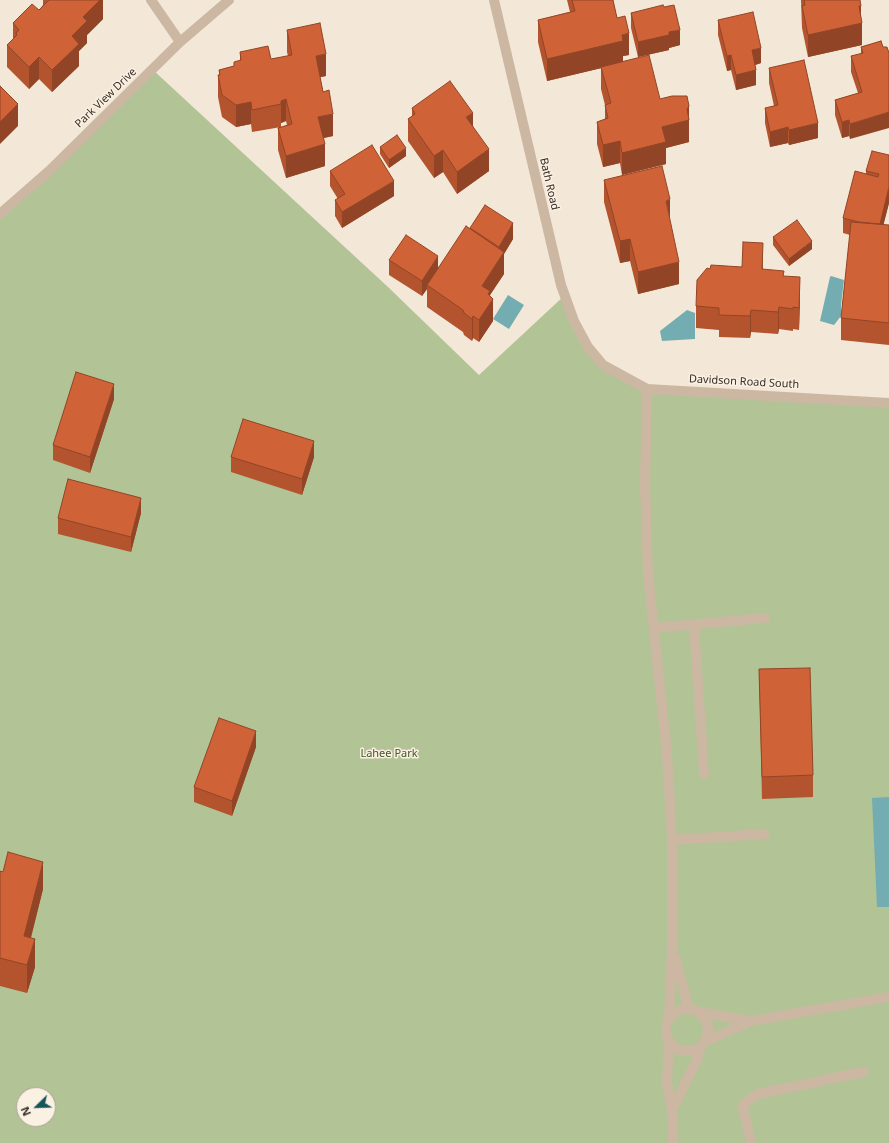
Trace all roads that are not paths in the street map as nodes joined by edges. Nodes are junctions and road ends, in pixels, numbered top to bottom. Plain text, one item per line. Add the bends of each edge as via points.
1 (151, 0) edge
2 (229, 0) edge
3 (494, 0) edge
4 (180, 42) junction
5 (0, 214) edge
6 (603, 365) joint
7 (647, 389) junction
8 (889, 403) edge
9 (765, 618) dead end
10 (694, 624) junction
11 (654, 628) junction
12 (704, 774) dead end
13 (765, 834) dead end
14 (672, 840) junction
15 (672, 948) junction
16 (889, 997) edge
17 (694, 1010) junction
18 (669, 1019) junction
19 (751, 1021) junction
20 (669, 1042) junction
21 (703, 1044) junction
22 (862, 1072) dead end
23 (672, 1110) junction
24 (673, 1143) edge
25 (751, 1143) edge

1 - 4 street
2 - 4 street, Park View Drive
3 - 6 street, Bath Road via 561,285 574,321 588,347
4 - 5 street, Park View Drive via 49,171
6 - 7 street, Davidson Road South
7 - 8 street, Davidson Road South
7 - 11 street via 645,484 648,573
9 - 10 street
10 - 11 street
10 - 12 street
11 - 14 street via 667,754
13 - 14 street
14 - 15 street
15 - 17 street
15 - 18 street
16 - 19 street
17 - 18 street via 680,1010
17 - 19 street
17 - 21 street via 705,1019 708,1028
18 - 20 street via 665,1033
19 - 21 street
20 - 21 street via 684,1052 694,1050
20 - 23 street via 666,1083
21 - 23 street
22 - 25 street via 758,1094 743,1105
23 - 24 street

